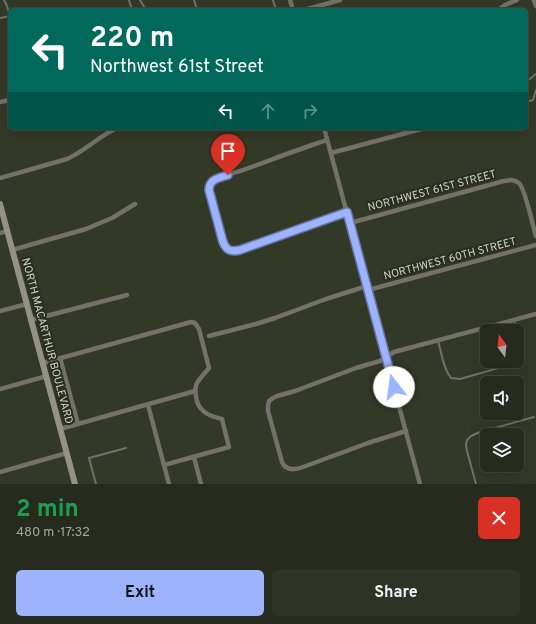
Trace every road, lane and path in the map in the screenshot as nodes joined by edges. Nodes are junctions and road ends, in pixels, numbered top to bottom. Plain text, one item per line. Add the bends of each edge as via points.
1 (4, 0) edge
2 (340, 0) edge
3 (517, 0) edge
4 (534, 0) edge
5 (536, 6) edge
6 (311, 8) edge
7 (501, 8) edge
8 (8, 9) edge
9 (536, 74) edge
10 (528, 80) edge
11 (536, 90) edge
12 (528, 101) edge
13 (112, 130) edge
14 (325, 130) edge
15 (418, 130) edge
16 (328, 140) junction
17 (331, 154) junction
18 (0, 178) edge
19 (0, 204) edge
20 (135, 204) dead end
21 (347, 212) junction
22 (350, 223) junction
23 (7, 231) junction
24 (0, 233) edge
25 (536, 236) edge
26 (536, 245) edge
27 (12, 250) junction
28 (368, 288) junction
29 (127, 295) dead end
30 (27, 304) junction
31 (0, 311) edge
32 (536, 314) edge
33 (31, 320) junction
34 (514, 320) junction
35 (208, 336) dead end
36 (438, 340) junction
37 (386, 357) junction
38 (60, 358) junction
39 (43, 363) junction
40 (47, 376) junction
41 (0, 389) edge
42 (195, 391) junction
43 (148, 404) junction
44 (534, 417) dead end
45 (78, 424) junction
46 (60, 428) junction
47 (406, 431) junction
48 (126, 448) dead end
49 (67, 453) junction
50 (194, 457) junction
51 (164, 465) junction
52 (0, 472) edge
53 (75, 484) edge
54 (96, 484) edge
55 (169, 484) edge
56 (201, 484) edge
57 (420, 484) edge
58 (476, 484) edge

1 - 8 lane
2 - 6 street
3 - 7 street
4 - 5 street
9 - 10 lane
11 - 12 lane via 533,100
13 - 18 street via 77,155
14 - 16 street
15 - 17 street
16 - 17 street
16 - 21 street via 216,179 211,182 209,190 225,248 230,251 240,250
17 - 21 street
19 - 23 main road, NORTH MACARTHUR BOULEVARD
20 - 27 street via 86,229
21 - 22 street
22 - 25 street, NORTHWEST 61ST STREET via 514,180 519,182 523,190
22 - 28 street
23 - 24 street
23 - 27 main road, NORTH MACARTHUR BOULEVARD
26 - 28 street, NORTHWEST 60TH STREET
27 - 30 main road, NORTH MACARTHUR BOULEVARD
28 - 35 street, NORTHWEST 60TH STREET via 326,299 262,322
28 - 37 street
29 - 33 street
30 - 31 street
30 - 33 main road, NORTH MACARTHUR BOULEVARD
32 - 34 street
33 - 39 main road, NORTH MACARTHUR BOULEVARD
34 - 36 street
34 - 36 lane via 520,336 520,358 516,363 475,376 451,378 447,373
36 - 37 street via 394,352
37 - 47 street
37 - 47 street via 272,398 268,411 274,436 283,466 293,469
38 - 39 street
38 - 42 street via 190,322 195,323 199,329 209,368
38 - 45 street
39 - 40 main road, NORTH MACARTHUR BOULEVARD
40 - 41 street
40 - 46 main road, NORTH MACARTHUR BOULEVARD
42 - 43 street
42 - 50 street via 196,400 202,410 222,420 229,447
43 - 45 street
43 - 51 street
44 - 58 lane via 480,432 467,440 467,451
45 - 46 street
46 - 49 main road, NORTH MACARTHUR BOULEVARD
47 - 57 street
48 - 54 lane via 89,458
49 - 52 street
49 - 53 main road, NORTH MACARTHUR BOULEVARD
50 - 51 street
50 - 56 street
51 - 55 street

